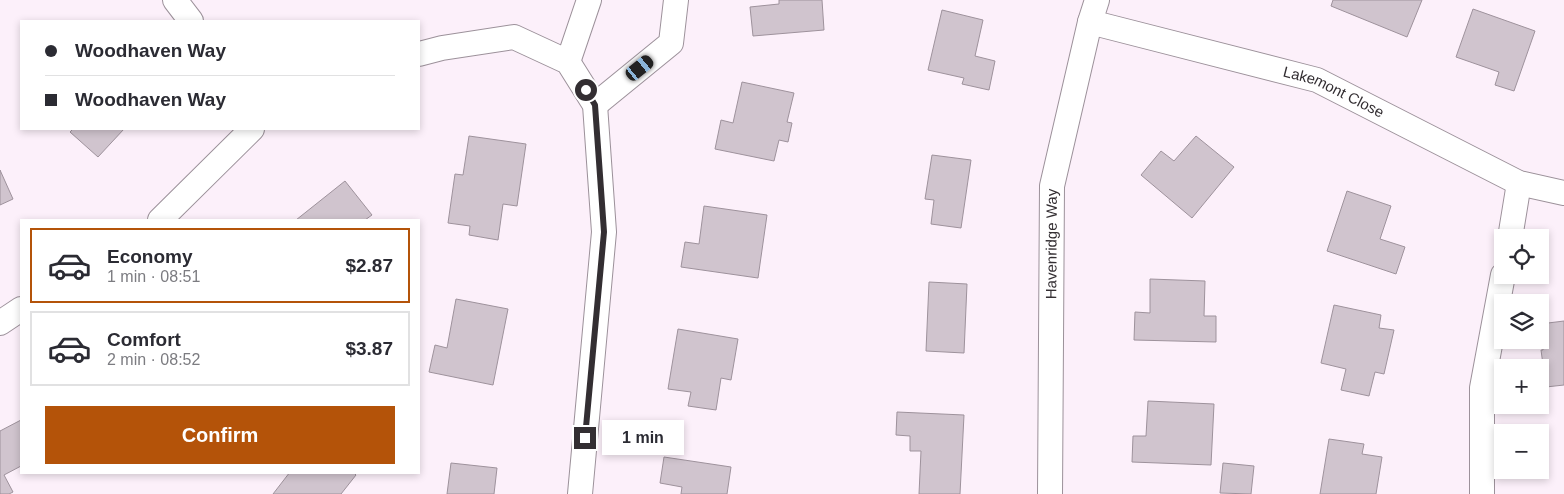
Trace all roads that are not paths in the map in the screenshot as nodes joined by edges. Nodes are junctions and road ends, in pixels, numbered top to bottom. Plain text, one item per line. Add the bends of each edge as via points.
1 (175, 0) edge
2 (589, 0) edge
3 (676, 0) edge
4 (1094, 11) edge
5 (190, 20) edge
6 (420, 54) edge
7 (568, 62) junction
8 (595, 105) junction
9 (251, 130) edge
10 (1519, 183) junction
11 (1564, 193) edge
12 (161, 219) edge
13 (1511, 229) edge
14 (1501, 284) edge
15 (20, 310) edge
16 (0, 323) edge
17 (580, 494) edge
18 (1050, 494) edge
19 (1482, 494) edge

1 - 5 street
2 - 7 street
3 - 8 street via 671,43
4 - 10 street, Lakemont Close via 1318,80
4 - 18 street, Havenridge Way via 1052,186
6 - 7 street via 514,37
7 - 8 street
8 - 17 street via 604,232
9 - 12 street
10 - 11 street, Lakemont Close
10 - 13 street
14 - 19 street via 1482,388
15 - 16 street

